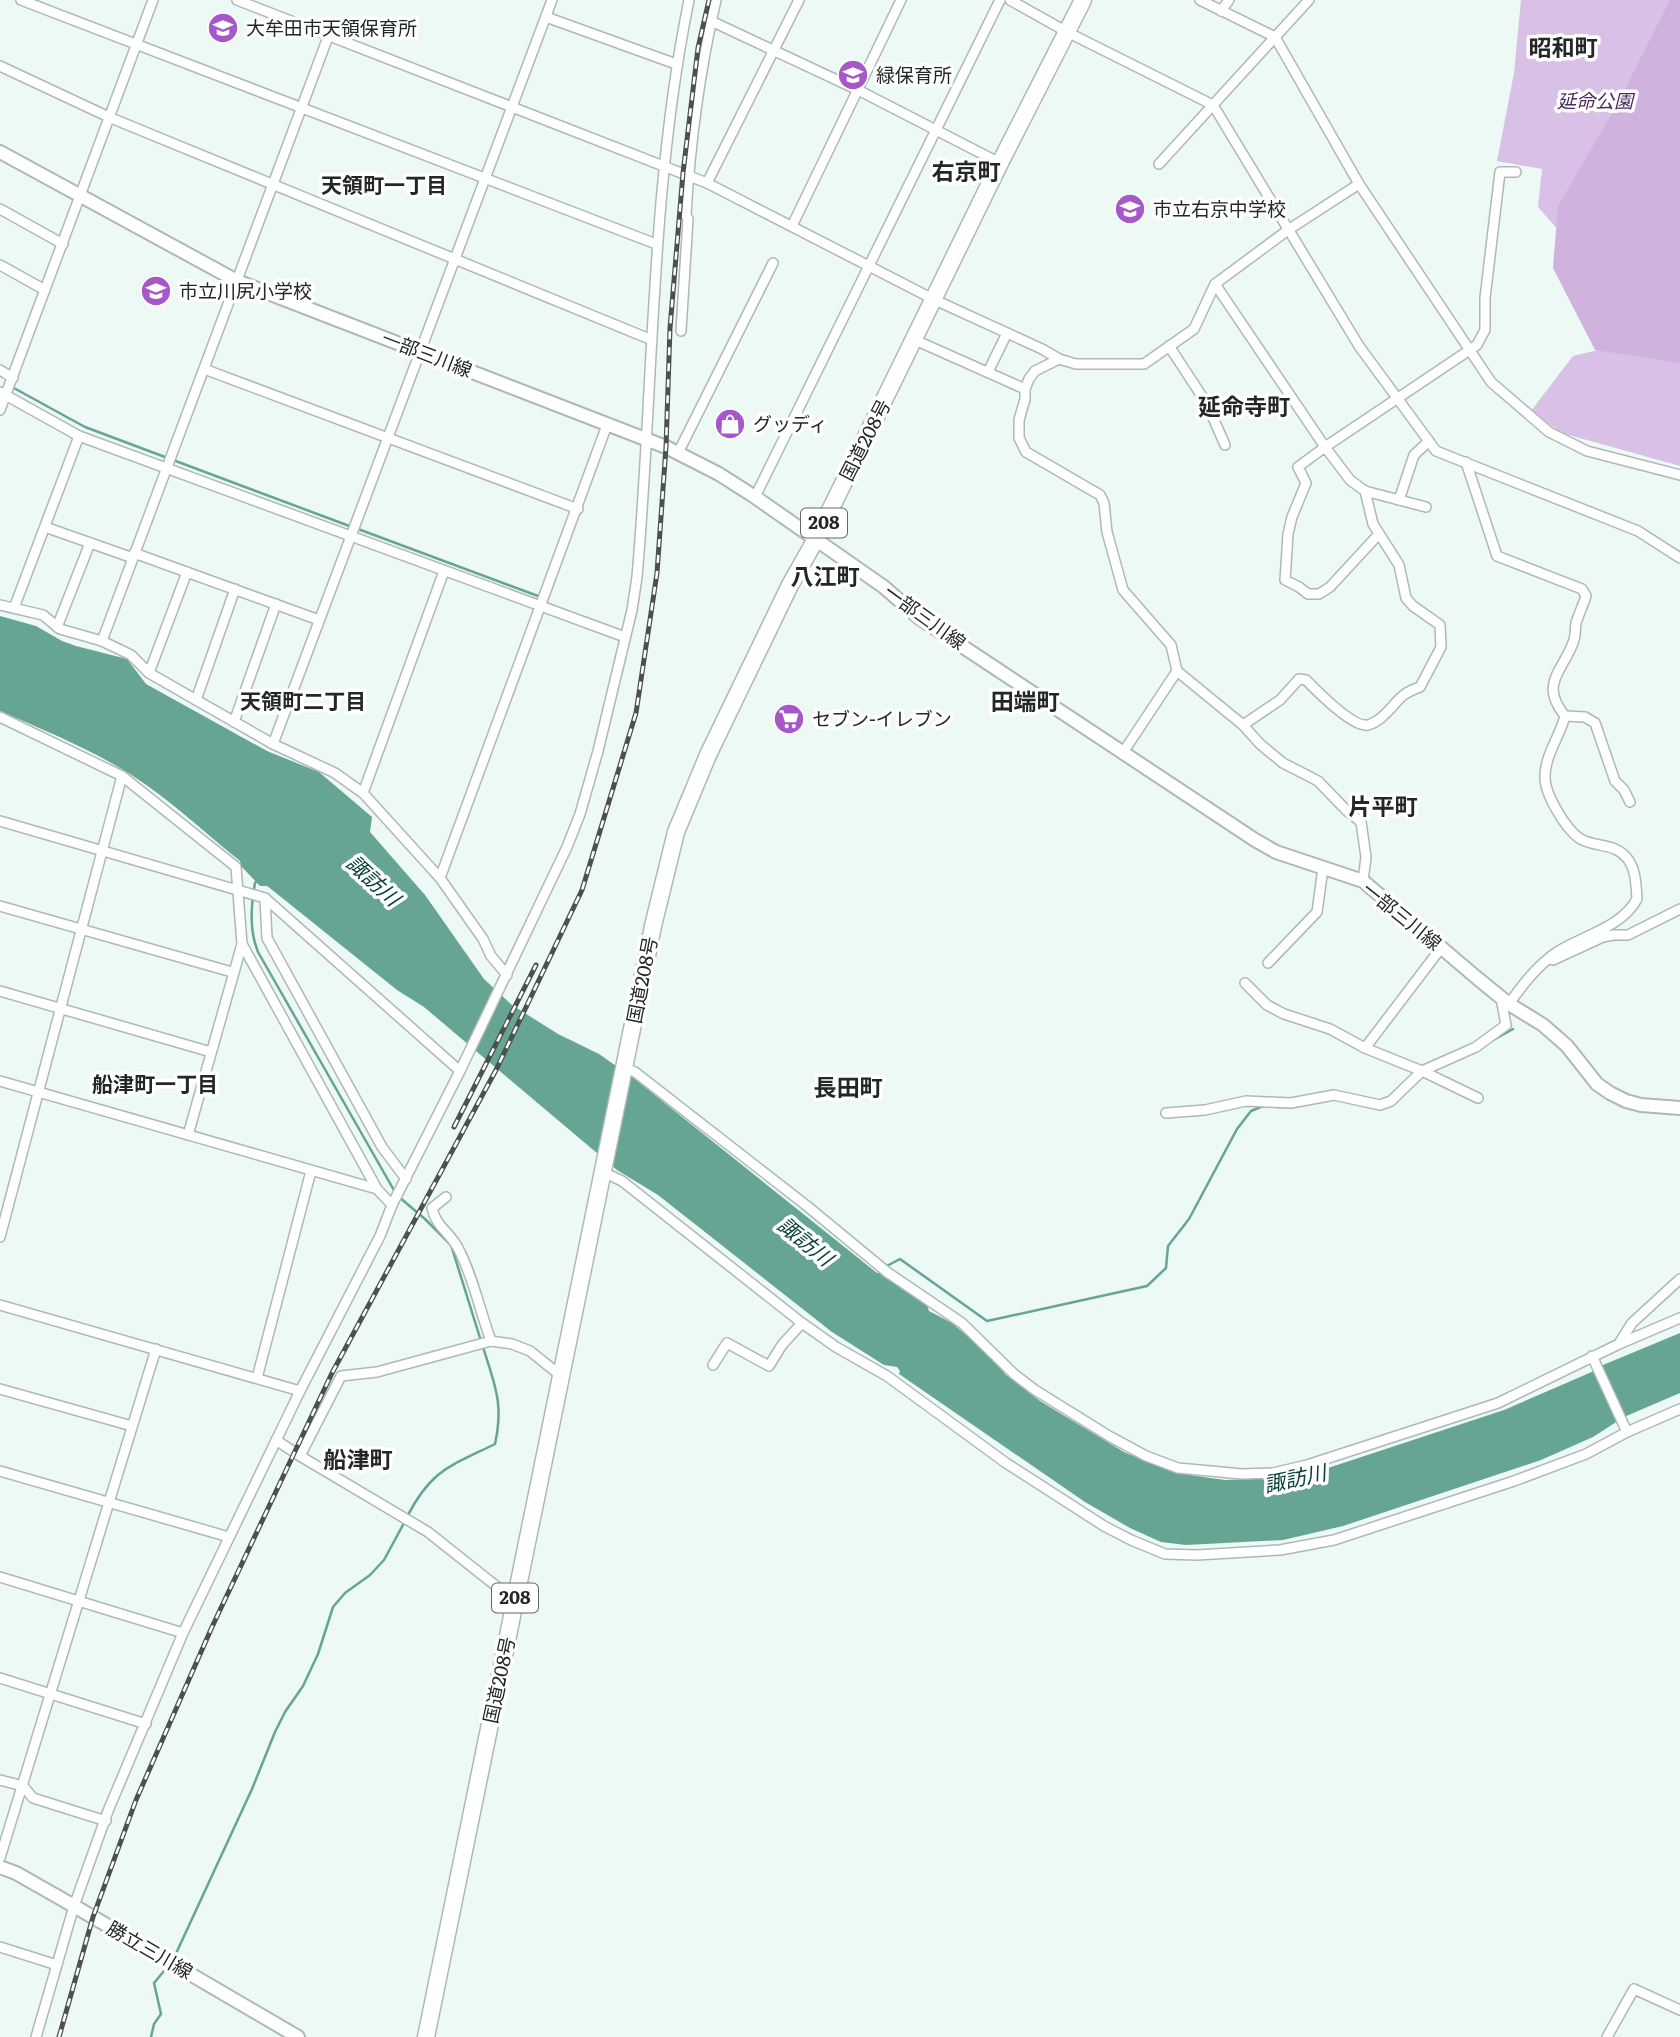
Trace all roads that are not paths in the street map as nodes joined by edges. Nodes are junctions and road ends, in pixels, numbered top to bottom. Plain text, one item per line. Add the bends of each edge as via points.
1 (21, 0) edge
2 (153, 0) edge
3 (237, 0) edge
4 (552, 0) edge
5 (689, 0) edge
6 (716, 0) edge
7 (799, 0) edge
8 (901, 0) edge
9 (1000, 0) edge
10 (1010, 0) edge
11 (1083, 0) edge
12 (1200, 0) edge
13 (1229, 0) edge
14 (1309, 0) edge
15 (1221, 11) junction
16 (546, 17) junction
17 (711, 21) junction
18 (1068, 32) junction
19 (328, 37) junction
20 (1275, 37) junction
21 (137, 45) junction
22 (774, 50) junction
23 (676, 64) junction
24 (0, 66) edge
25 (858, 90) junction
26 (1213, 105) junction
27 (303, 107) junction
28 (511, 107) junction
29 (111, 118) junction
30 (935, 130) junction
31 (0, 152) edge
32 (1000, 163) junction
33 (1159, 164) dead end
34 (663, 165) junction
35 (1516, 172) dead end
36 (689, 175) junction
37 (484, 180) junction
38 (707, 183) junction
39 (1359, 184) junction
40 (273, 185) junction
41 (81, 195) junction
42 (0, 209) edge
43 (792, 226) junction
44 (1288, 230) junction
45 (63, 244) junction
46 (656, 244) junction
47 (454, 260) junction
48 (773, 263) dead end
49 (0, 265) edge
50 (870, 265) junction
51 (236, 281) junction
52 (1215, 284) junction
53 (45, 290) junction
54 (935, 300) junction
55 (681, 331) dead end
56 (1007, 332) junction
57 (652, 340) junction
58 (915, 340) junction
59 (1170, 346) junction
60 (1469, 350) junction
61 (421, 352) junction
62 (1059, 359) junction
63 (204, 369) junction
64 (0, 370) edge
65 (988, 372) junction
66 (13, 378) junction
67 (1025, 389) junction
68 (3, 394) edge
69 (1399, 397) junction
70 (0, 410) edge
71 (607, 425) junction
72 (79, 436) junction
73 (388, 438) junction
74 (647, 440) junction
75 (1429, 441) junction
76 (1226, 444) dead end
77 (1325, 447) junction
78 (678, 453) junction
79 (1466, 462) junction
80 (165, 468) junction
81 (1680, 475) edge
82 (1365, 491) junction
83 (755, 497) junction
84 (1399, 500) junction
85 (1426, 507) dead end
86 (578, 509) junction
87 (45, 527) junction
88 (1378, 535) junction
89 (351, 536) junction
90 (816, 539) junction
91 (89, 543) junction
92 (134, 555) junction
93 (1680, 558) edge
94 (444, 571) junction
95 (187, 572) junction
96 (235, 589) junction
97 (276, 604) junction
98 (0, 605) edge
99 (541, 607) junction
100 (14, 608) junction
101 (319, 620) junction
102 (57, 627) junction
103 (625, 637) junction
104 (102, 641) junction
105 (1177, 671) junction
106 (149, 673) junction
107 (196, 699) junction
108 (1565, 716) junction
109 (0, 717) edge
110 (234, 722) junction
111 (1243, 724) junction
112 (273, 744) junction
113 (1124, 751) junction
114 (122, 776) junction
115 (363, 793) junction
116 (1630, 803) dead end
117 (0, 821) edge
118 (103, 851) junction
119 (1323, 868) junction
120 (440, 878) junction
121 (1363, 881) junction
122 (237, 889) junction
123 (265, 898) junction
124 (0, 906) edge
125 (1680, 909) edge
126 (83, 929) junction
127 (242, 943) junction
128 (1441, 948) junction
129 (1548, 960) junction
130 (1268, 963) dead end
131 (232, 972) junction
132 (507, 975) junction
133 (1245, 983) dead end
134 (0, 991) edge
135 (1506, 1001) junction
136 (62, 1009) junction
137 (1365, 1048) junction
138 (211, 1052) junction
139 (460, 1071) junction
140 (624, 1071) junction
141 (1422, 1071) junction
142 (0, 1081) edge
143 (39, 1092) junction
144 (1478, 1098) dead end
145 (1680, 1108) edge
146 (1166, 1113) dead end
147 (188, 1135) junction
148 (604, 1166) junction
149 (312, 1171) junction
150 (405, 1179) junction
151 (377, 1189) junction
152 (446, 1197) dead end
153 (392, 1205) junction
154 (0, 1237) edge
155 (1680, 1279) edge
156 (0, 1304) edge
157 (1680, 1318) edge
158 (802, 1324) junction
159 (491, 1341) junction
160 (1619, 1344) junction
161 (156, 1349) junction
162 (1592, 1356) junction
163 (713, 1365) dead end
164 (561, 1376) junction
165 (257, 1378) junction
166 (0, 1389) edge
167 (300, 1391) junction
168 (1680, 1409) edge
169 (132, 1426) junction
170 (1627, 1432) junction
171 (276, 1440) junction
172 (300, 1456) junction
173 (0, 1471) edge
174 (108, 1502) junction
175 (229, 1536) junction
176 (0, 1577) edge
177 (79, 1600) junction
178 (515, 1601) junction
179 (183, 1633) junction
180 (0, 1678) edge
181 (49, 1694) junction
182 (146, 1724) junction
183 (0, 1780) edge
184 (23, 1786) junction
185 (106, 1821) junction
186 (0, 1858) edge
187 (0, 1867) edge
188 (75, 1906) junction
189 (0, 1947) edge
190 (57, 1965) junction
191 (1680, 2010) edge
192 (36, 2037) edge
193 (298, 2037) edge
194 (425, 2037) edge
195 (1607, 2037) edge

1 - 21 street
2 - 21 street
3 - 19 street
4 - 16 street
5 - 23 street
6 - 17 street
7 - 22 street
8 - 25 street
9 - 30 street
10 - 18 street
11 - 18 highway, 国道208号 / 208
12 - 15 street
13 - 15 street
14 - 20 street
15 - 20 street
16 - 23 street
16 - 28 street
17 - 22 street
17 - 36 street
18 - 26 street
18 - 32 highway, 国道208号 / 208
19 - 27 street
19 - 28 street
20 - 26 street
20 - 39 street
21 - 27 street
21 - 29 street
22 - 25 street
22 - 38 street
23 - 34 street
24 - 29 street
25 - 30 street
25 - 43 street
26 - 33 street
26 - 44 street
27 - 37 street
27 - 40 street
28 - 34 street
28 - 37 street
29 - 40 street
29 - 41 street
30 - 32 street
30 - 50 street
31 - 41 main road, 一部三川線
32 - 54 highway, 国道208号 / 208
34 - 36 street
34 - 46 street
35 - 60 street via 1500,172 1485,330
36 - 38 street
36 - 55 street
37 - 46 street
37 - 47 street
38 - 43 street
39 - 44 street
39 - 60 street
40 - 47 street
40 - 51 street
41 - 45 street
41 - 51 main road, 一部三川線
42 - 45 street
43 - 50 street
44 - 52 street
44 - 69 street via 1359,346
45 - 53 street
46 - 57 street
47 - 57 street
47 - 61 street
48 - 78 street
49 - 53 street
50 - 54 street
50 - 83 street
51 - 61 main road, 一部三川線
51 - 63 street
52 - 59 street via 1194,329
52 - 77 street
53 - 66 street
54 - 56 street
54 - 58 highway, 国道208号 / 208
56 - 62 street
56 - 65 street
57 - 74 street
58 - 65 street
58 - 90 highway, 国道208号 / 208
59 - 62 street via 1144,364 1076,364
59 - 76 street
60 - 69 street
60 - 81 street via 1491,382 1549,432 1587,451
61 - 71 main road, 一部三川線
61 - 73 street
62 - 67 street via 1035,371
63 - 73 street
63 - 80 street
64 - 66 street
65 - 67 street
66 - 68 street
67 - 105 street via 1018,438 1026,452 1100,495 1123,590 1171,645
68 - 70 street
68 - 72 street
69 - 75 street
69 - 77 street
71 - 74 main road, 一部三川線
71 - 86 street
72 - 80 street
72 - 87 street
73 - 86 street
73 - 89 street
74 - 78 main road, 一部三川線
74 - 103 street via 637,577
75 - 79 street via 1436,451
75 - 84 street via 1414,455
77 - 82 street via 1350,480
77 - 88 street via 1298,467 1306,483 1290,525 1285,580 1308,594 1320,594
78 - 83 main road, 一部三川線
79 - 93 street via 1638,531
79 - 108 street via 1497,556 1582,589 1586,596 1552,691
80 - 89 street
80 - 92 street
82 - 84 street
82 - 88 street
83 - 90 main road, 一部三川線
84 - 85 street
86 - 99 street
87 - 91 street
87 - 100 street
88 - 111 street via 1399,565 1406,598 1440,625 1441,647 1420,687 1402,694 1382,716 1364,725 1299,678 1280,700
89 - 94 street
89 - 101 street
90 - 113 main road, 一部三川線 via 918,617
90 - 140 highway, 国道208号 / 208 via 708,755 676,831
91 - 92 street
91 - 102 street
92 - 95 street
92 - 104 street
94 - 99 street
94 - 115 street
95 - 96 street
95 - 106 street
96 - 97 street
96 - 107 street
97 - 101 street
97 - 110 street
98 - 100 street
99 - 103 street
99 - 120 street
100 - 102 street via 43,615
101 - 112 street
102 - 104 street
103 - 132 street via 580,814
104 - 106 street via 131,655
105 - 111 street
105 - 113 street
106 - 107 street
107 - 110 street
108 - 116 street via 1585,717 1595,723 1615,781
108 - 129 street via 1546,765 1550,797 1579,838 1620,850 1630,860 1637,899 1621,919
109 - 114 street
110 - 112 street
111 - 121 street via 1260,744 1318,781 1361,822 1366,858
112 - 115 street via 335,773
113 - 119 main road, 一部三川線 via 1255,840
114 - 118 street
114 - 122 street via 236,867
115 - 120 street
117 - 118 street
118 - 122 street
118 - 126 street
119 - 121 main road, 一部三川線
119 - 130 street via 1317,912
120 - 132 street
121 - 128 main road, 一部三川線
122 - 123 street
122 - 127 street
123 - 139 street
123 - 150 street via 267,938 382,1147
124 - 126 street
125 - 129 street via 1628,935 1612,934
126 - 131 street
126 - 136 street
127 - 131 street
127 - 151 street
128 - 135 main road, 一部三川線
128 - 137 street
129 - 135 street
131 - 138 street
132 - 139 street
133 - 137 street via 1267,1005
134 - 136 street
135 - 141 street via 1506,1025 1476,1047
135 - 145 main road, 一部三川線 via 1567,1046 1597,1084 1610,1093 1633,1103
136 - 138 street
136 - 143 street
137 - 141 street
138 - 147 street
139 - 150 street
140 - 148 highway, 国道208号 / 208
140 - 162 street via 635,1072 887,1272 962,1323 1035,1390 1109,1436 1178,1468 1242,1474 1307,1465 1498,1403
141 - 144 street
141 - 146 street via 1391,1101 1380,1105 1334,1095
142 - 143 street
143 - 147 street
143 - 154 street
147 - 149 street
148 - 158 street
148 - 164 highway, 国道208号 / 208
149 - 151 street
149 - 165 street
150 - 153 street
151 - 153 street
152 - 159 street via 432,1208 435,1222 460,1251
153 - 167 street
155 - 160 street via 1632,1323
156 - 161 street
157 - 160 street
158 - 163 street via 769,1366 727,1343
158 - 170 street via 887,1376 1006,1463 1104,1526 1165,1554 1280,1550 1334,1540 1562,1463
159 - 164 street via 530,1351
159 - 172 street via 377,1372 341,1376
160 - 162 street
161 - 165 street
161 - 169 street
162 - 170 street
164 - 178 highway, 国道208号 / 208
165 - 167 street
166 - 169 street
167 - 171 street
168 - 170 street
169 - 174 street
171 - 172 street
171 - 175 street
172 - 178 street via 428,1532
173 - 174 street
174 - 175 street
174 - 177 street
175 - 179 street
176 - 177 street
177 - 179 street
177 - 181 street
178 - 194 highway, 国道208号 / 208
179 - 182 street
180 - 181 street
181 - 182 street
181 - 184 street
182 - 185 street
183 - 184 street
184 - 185 street via 33,1798
184 - 186 street
185 - 188 street
187 - 188 main road, 勝立三川線
188 - 190 street
188 - 193 main road, 勝立三川線
189 - 190 street
190 - 192 street
191 - 195 street via 1634,1989

